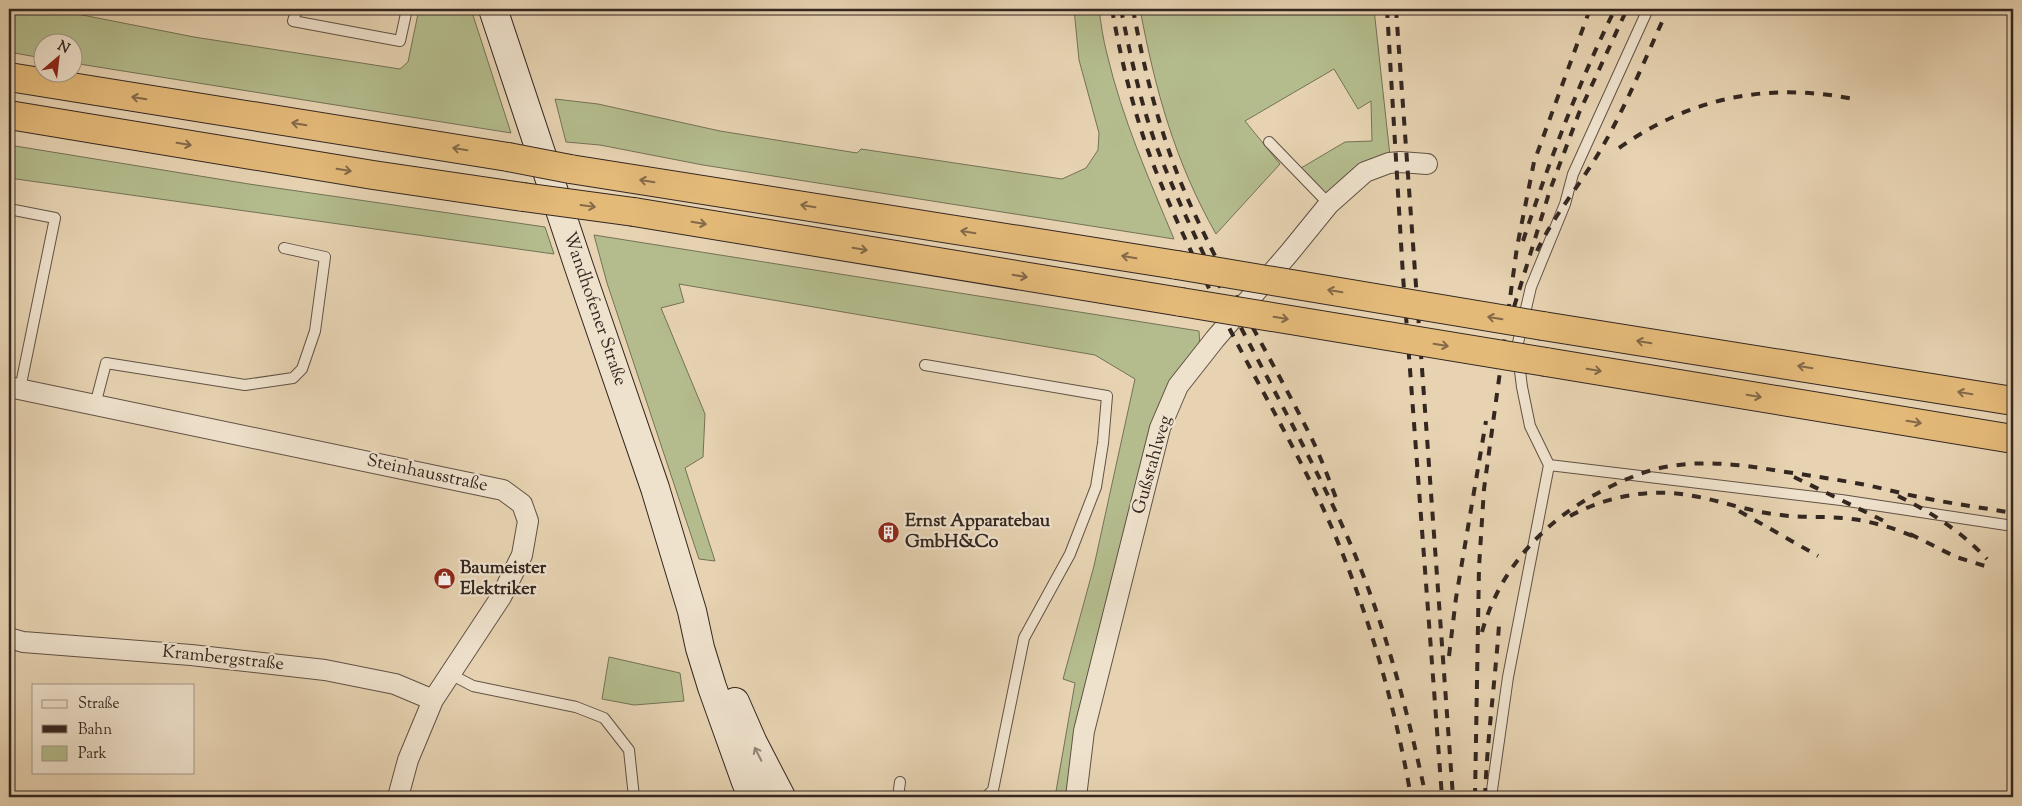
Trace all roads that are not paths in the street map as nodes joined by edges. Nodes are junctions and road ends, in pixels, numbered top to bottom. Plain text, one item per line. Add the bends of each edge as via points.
1 (297, 9) edge
2 (407, 9) edge
3 (493, 9) edge
4 (1648, 9) edge
5 (9, 77) edge
6 (9, 116) edge
7 (1269, 142) dead end
8 (1427, 164) dead end
9 (1328, 204) junction
10 (9, 209) edge
11 (284, 248) dead end
12 (925, 365) dead end
13 (14, 388) edge
14 (2013, 401) edge
15 (94, 405) junction
16 (2013, 438) edge
17 (1549, 465) junction
18 (2013, 526) edge
19 (692, 611) junction
20 (9, 638) edge
21 (450, 674) junction
22 (433, 700) junction
23 (900, 782) dead end
24 (747, 792) edge
25 (398, 797) edge
26 (634, 797) edge
27 (781, 797) edge
28 (898, 797) edge
29 (986, 797) edge
30 (1076, 797) edge
31 (1491, 797) edge

1 - 2 lane via 293,21 400,41
3 - 19 main road, Wandhofener Straße via 656,488
4 - 17 lane via 1573,174 1565,204 1531,286 1517,347 1530,426
14 -> 5 highway, bridge
6 -> 16 highway, bridge via 374,175 634,212
7 - 9 lane
8 - 9 street, Gußstahlweg via 1389,163 1365,172
9 - 30 street, Gußstahlweg via 1178,386 1160,428 1084,731
10 - 13 lane via 55,218
11 - 15 lane via 325,257 315,331 302,369 293,378 245,386 106,363
12 - 29 lane via 1107,396 1096,487 1070,554 1024,638 993,790
13 - 15 street, Steinhausstraße
15 - 21 street, Steinhausstraße via 503,490 516,499 522,504 528,521 522,555 501,597
17 - 18 lane via 1841,500
17 - 31 lane via 1508,677
19 - 24 main road, Wandhofener Straße via 702,656
27 -> 19 main road, Wandhofener Straße via 753,743 712,646
20 - 22 street, Krambergstraße via 23,642 191,655 325,670 395,684
21 - 22 street, Steinhausstraße
21 - 26 lane via 473,686 576,707 604,718 629,750
22 - 25 street, Steinhausstraße via 408,760
23 - 28 lane

